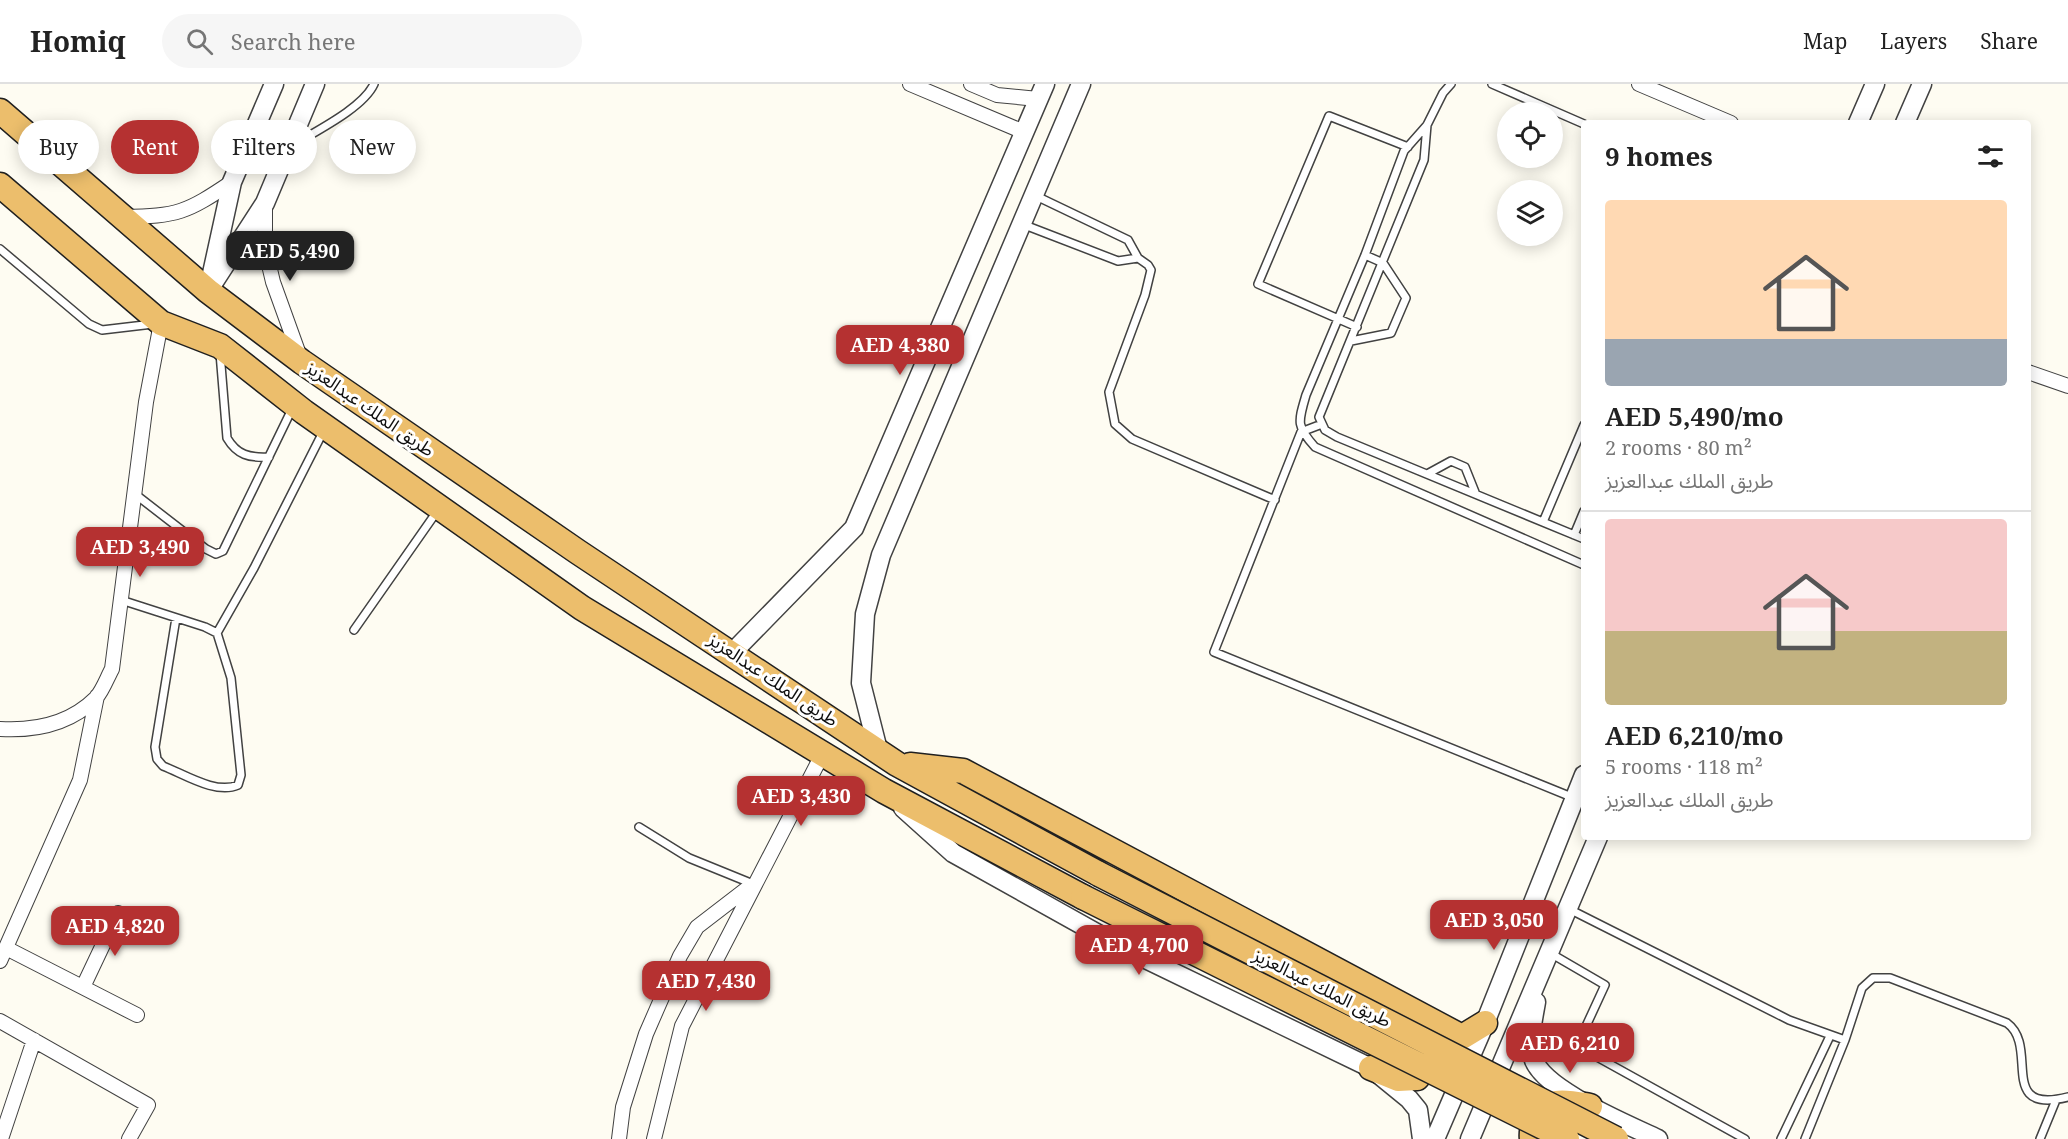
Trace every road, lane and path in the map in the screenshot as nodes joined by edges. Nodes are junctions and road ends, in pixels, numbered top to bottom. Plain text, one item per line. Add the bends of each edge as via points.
1 (274, 84) edge
2 (315, 84) edge
3 (374, 84) edge
4 (910, 84) edge
5 (972, 84) edge
6 (1081, 84) edge
7 (1451, 84) edge
8 (1492, 84) edge
9 (1639, 84) edge
10 (1875, 84) edge
11 (1922, 84) edge
12 (1042, 92) edge
13 (0, 111) edge
14 (300, 120) edge
15 (1724, 120) edge
16 (1859, 120) edge
17 (1906, 120) edge
18 (1581, 123) edge
19 (1427, 125) junction
20 (317, 130) edge
21 (1024, 132) junction
22 (1408, 147) junction
23 (277, 174) edge
24 (232, 182) junction
25 (0, 185) edge
26 (1034, 195) junction
27 (265, 203) junction
28 (122, 217) junction
29 (1022, 224) junction
30 (0, 249) edge
31 (1365, 255) junction
32 (1138, 258) junction
33 (1383, 263) junction
34 (208, 291) junction
35 (1337, 318) junction
36 (161, 323) junction
37 (1357, 327) junction
38 (1351, 340) junction
39 (220, 346) junction
40 (302, 362) junction
41 (2031, 373) edge
42 (2068, 386) edge
43 (294, 404) junction
44 (1322, 424) junction
45 (326, 427) junction
46 (1301, 432) junction
47 (1581, 432) edge
48 (269, 457) junction
49 (1429, 473) junction
50 (1475, 492) junction
51 (135, 494) junction
52 (1275, 500) junction
53 (439, 507) junction
54 (1581, 518) edge
55 (1543, 522) junction
56 (1574, 535) junction
57 (1581, 538) edge
58 (1581, 564) edge
59 (121, 600) junction
60 (176, 618) junction
61 (354, 630) dead end
62 (216, 633) junction
63 (732, 652) junction
64 (98, 696) junction
65 (0, 729) edge
66 (822, 755) junction
67 (888, 757) junction
68 (1581, 782) edge
69 (884, 791) junction
70 (1574, 798) junction
71 (639, 827) dead end
72 (1597, 840) edge
73 (753, 884) junction
74 (1568, 909) junction
75 (118, 913) dead end
76 (6, 948) junction
77 (1550, 953) junction
78 (0, 961) edge
79 (1542, 972) junction
80 (83, 987) junction
81 (1407, 1009) junction
82 (137, 1015) dead end
83 (0, 1021) edge
84 (1485, 1023) junction
85 (1830, 1035) junction
86 (34, 1040) junction
87 (1845, 1040) junction
88 (1371, 1068) junction
89 (2068, 1097) edge
90 (2056, 1100) junction
91 (1590, 1106) junction
92 (1, 1139) edge
93 (129, 1139) edge
94 (619, 1139) edge
95 (654, 1139) edge
96 (1422, 1139) edge
97 (1435, 1139) edge
98 (1470, 1139) edge
99 (1532, 1139) edge
100 (1567, 1139) edge
101 (1616, 1139) edge
102 (1658, 1139) edge
103 (1745, 1139) edge
104 (1781, 1139) edge
105 (1805, 1139) edge
106 (2040, 1139) edge

1 - 24 street
2 - 14 street
3 - 20 lane via 370,94
4 - 21 street
5 - 12 street via 997,95
6 - 26 street
7 - 19 lane
8 - 18 lane
9 - 15 street
10 - 16 street
11 - 17 street
12 - 21 street
13 - 28 highway, طريق الملك عبدالعزيز
19 - 22 lane
19 - 33 lane via 1424,160
21 - 63 street via 854,528
22 - 31 lane
22 - 35 lane via 1329,116 1258,284
23 - 27 street
24 - 28 street via 181,213
24 - 34 street
25 - 36 highway, طريق الملك عبدالعزيز
26 - 29 street
26 - 32 lane via 1128,240
27 - 34 street
27 - 40 street via 265,248
28 - 34 highway, طريق الملك عبدالعزيز
29 - 32 lane via 1118,261
29 - 67 street via 881,555 864,614 861,682
30 - 36 lane via 89,324 102,330
31 - 33 lane
31 - 35 lane
32 - 52 lane via 1148,265 1150,275 1109,393 1115,424 1132,439
33 - 37 lane
33 - 38 lane via 1406,298 1391,333
34 - 40 highway, طريق الملك عبدالعزيز
35 - 37 lane
35 - 46 lane via 1306,395 1299,419
36 - 39 highway, طريق الملك عبدالعزيز
36 - 51 street
37 - 38 lane
38 - 44 lane via 1319,417
39 - 43 highway, طريق الملك عبدالعزيز
39 - 48 lane via 226,438 242,454
40 - 63 highway, طريق الملك عبدالعزيز via 578,552
41 - 42 street
43 - 45 highway, طريق الملك عبدالعزيز
43 - 48 lane
44 - 46 lane
44 - 49 lane via 1337,437
45 - 53 highway, طريق الملك عبدالعزيز
45 - 62 lane
46 - 52 lane
46 - 58 lane via 1315,447
47 - 55 lane
48 - 51 lane via 223,551 216,554
49 - 50 lane
49 - 50 lane via 1451,461 1465,467
50 - 55 lane
51 - 59 street
52 - 70 lane via 1214,652
53 - 61 lane
53 - 66 highway, طريق الملك عبدالعزيز via 582,608
54 - 56 lane
55 - 56 lane
56 - 57 lane
59 - 60 lane
59 - 64 street via 112,669
60 - 62 lane
60 - 62 lane via 155,747 157,759 163,766 220,788 231,788 238,785 241,775 231,678
63 - 67 highway, طريق الملك عبدالعزيز
64 - 65 street via 75,715 30,730
64 - 76 street via 80,780
66 - 69 highway, طريق الملك عبدالعزيز
66 - 73 street
67 - 81 highway via 963,771
67 - 101 highway, طريق الملك عبدالعزيز, bridge via 1099,874
68 - 70 street
69 - 88 street via 953,853 1125,949
69 - 100 highway, طريق الملك عبدالعزيز, bridge via 1083,897
70 - 84 street
71 - 73 lane via 689,858
72 - 74 street
73 - 94 street via 697,927 680,957 646,1034 623,1107
73 - 95 street via 682,1026
74 - 77 street
74 - 85 lane via 1789,1020
75 - 80 street
76 - 78 street
76 - 80 street
77 - 79 street
77 - 103 lane via 1605,985 1581,1037 1588,1052
79 - 91 street via 1531,1032 1533,1059 1548,1080
79 - 98 street
80 - 82 street
81 - 84 highway via 1462,1036
81 - 88 highway via 1431,1034 1429,1065 1417,1078 1398,1079
83 - 86 street
84 - 97 street
85 - 87 lane
85 - 104 lane
86 - 92 street
86 - 93 street via 148,1105
87 - 90 lane via 1862,988 1874,978 1890,978 2014,1029 2020,1042 2024,1087 2030,1095
87 - 105 lane
88 - 96 street via 1418,1110
89 - 90 lane
90 - 106 lane
91 - 99 highway via 1558,1100 1540,1110 1531,1131
91 - 102 street

